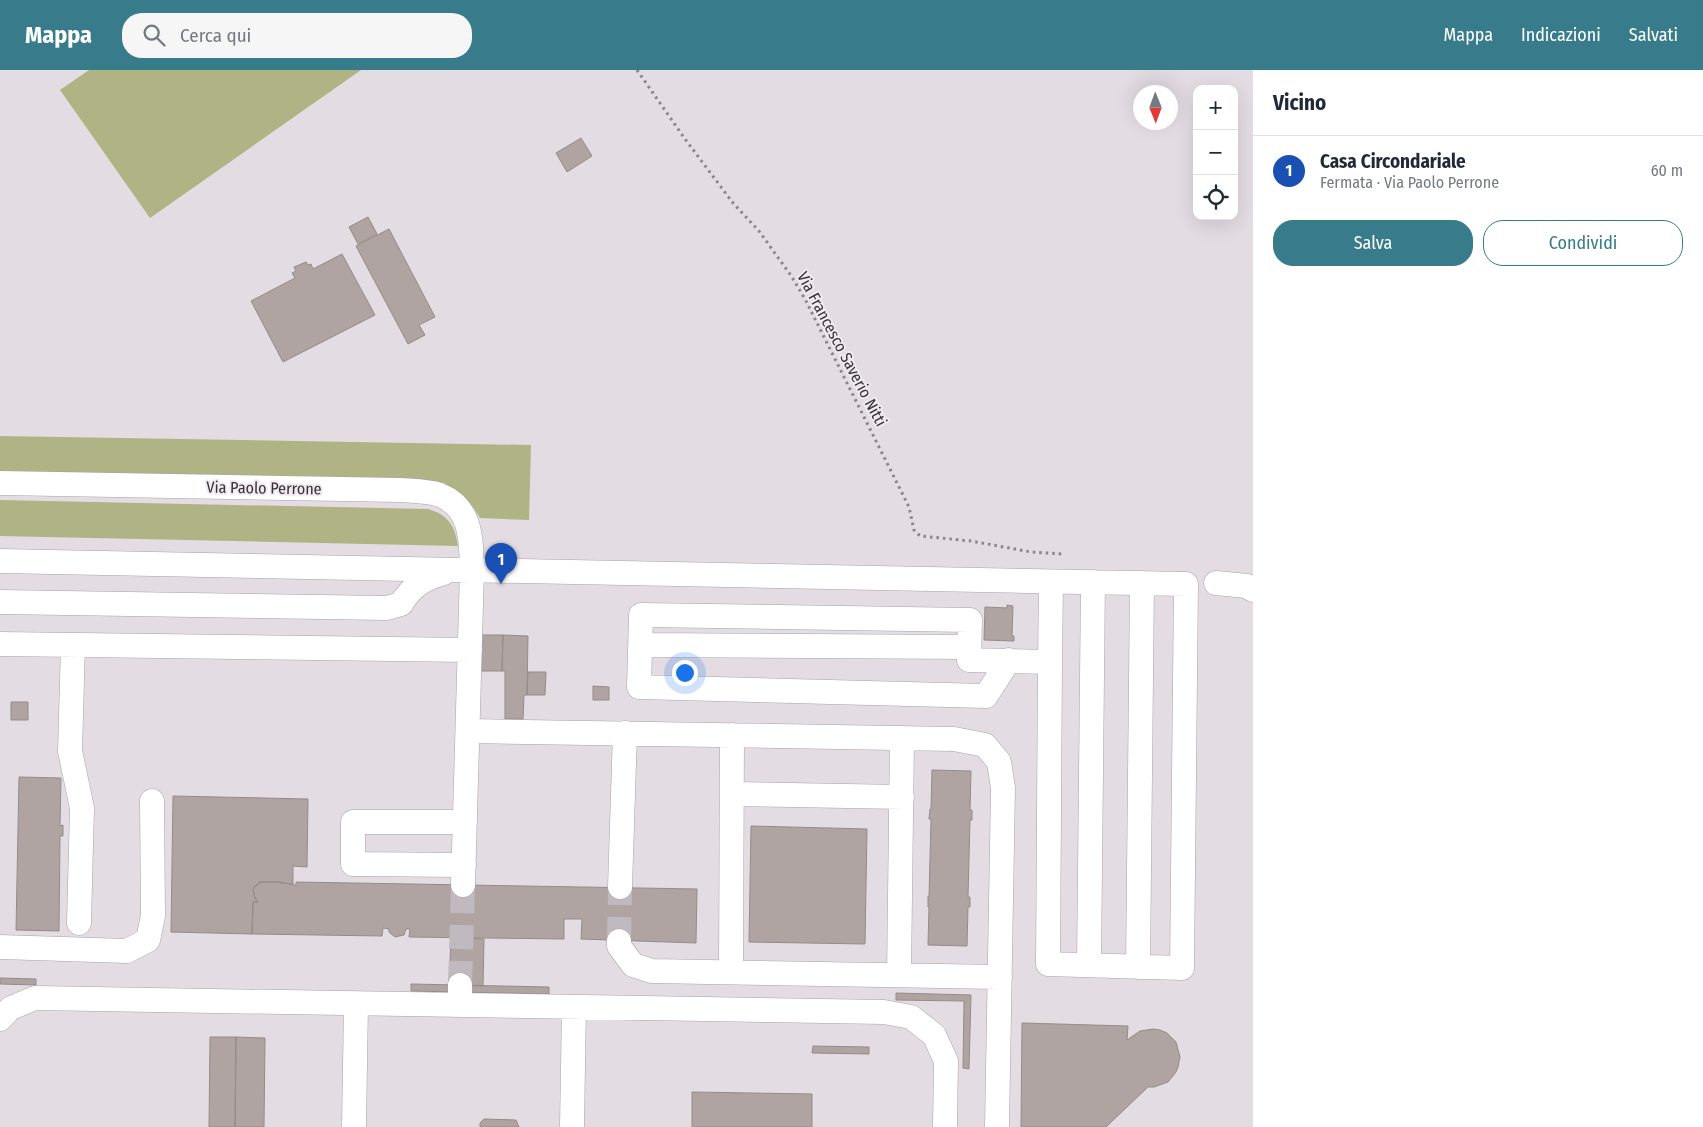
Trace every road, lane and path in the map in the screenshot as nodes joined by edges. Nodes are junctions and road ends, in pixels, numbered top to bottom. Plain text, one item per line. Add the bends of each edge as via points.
1 (637, 70) edge
2 (0, 483) edge
3 (1062, 554) dead end
4 (0, 562) edge
5 (464, 570) junction
6 (1051, 582) junction
7 (1093, 582) junction
8 (1142, 583) junction
9 (1216, 583) dead end
10 (1253, 590) edge
11 (0, 602) edge
12 (0, 644) edge
13 (73, 645) junction
14 (470, 650) junction
15 (1009, 660) junction
16 (1050, 662) junction
17 (468, 731) junction
18 (625, 733) junction
19 (732, 735) junction
20 (902, 738) junction
21 (732, 794) junction
22 (902, 798) junction
23 (152, 801) dead end
24 (465, 822) junction
25 (620, 888) tunnel mouth
26 (79, 923) dead end
27 (619, 941) tunnel mouth
28 (0, 947) edge
29 (1088, 966) junction
30 (1138, 967) junction
31 (731, 972) junction
32 (900, 975) junction
33 (1000, 977) junction
34 (356, 1004) junction
35 (574, 1007) junction
36 (0, 1019) edge
37 (354, 1127) edge
38 (572, 1127) edge
39 (945, 1127) edge
40 (997, 1127) edge

1 - 3 path, Via Francesco Saverio Nitti via 733,203 778,256 806,300 909,507 914,530 928,538
2 - 5 street, Via Paolo Perrone via 400,490 439,495 454,504 466,518 471,541
4 - 5 street
5 - 6 street
5 - 11 street via 423,581 401,604 387,608
5 - 14 street, Via Paolo Perrone
6 - 7 street
6 - 16 street
7 - 8 street
7 - 29 street
8 - 30 street
8 - 30 street via 1186,584 1182,968
9 - 10 street via 1247,586
12 - 13 street
13 - 14 street
13 - 26 street via 70,751 82,808
14 - 17 street, Via Paolo Perrone
15 - 15 street via 969,660 970,620 641,615 639,687 986,696
15 - 16 street
16 - 29 street via 1048,964
17 - 18 street
17 - 24 street, Via Paolo Perrone
18 - 19 street
18 - 25 street
19 - 20 street
19 - 21 street
20 - 22 street
20 - 33 street via 954,739 985,745 999,762 1003,788
21 - 22 street
21 - 31 street
22 - 32 street
23 - 28 street via 152,916 148,940 127,951
24 - 24 street, Via Paolo Perrone via 353,822 353,864 464,875
27 - 31 street via 619,946 633,964 652,970
29 - 30 street
31 - 32 street
32 - 33 street
33 - 40 street
34 - 35 street via 460,995
34 - 36 street via 35,998 11,1008
34 - 37 street
35 - 38 street
35 - 39 street via 884,1012 911,1016 934,1036 946,1061

